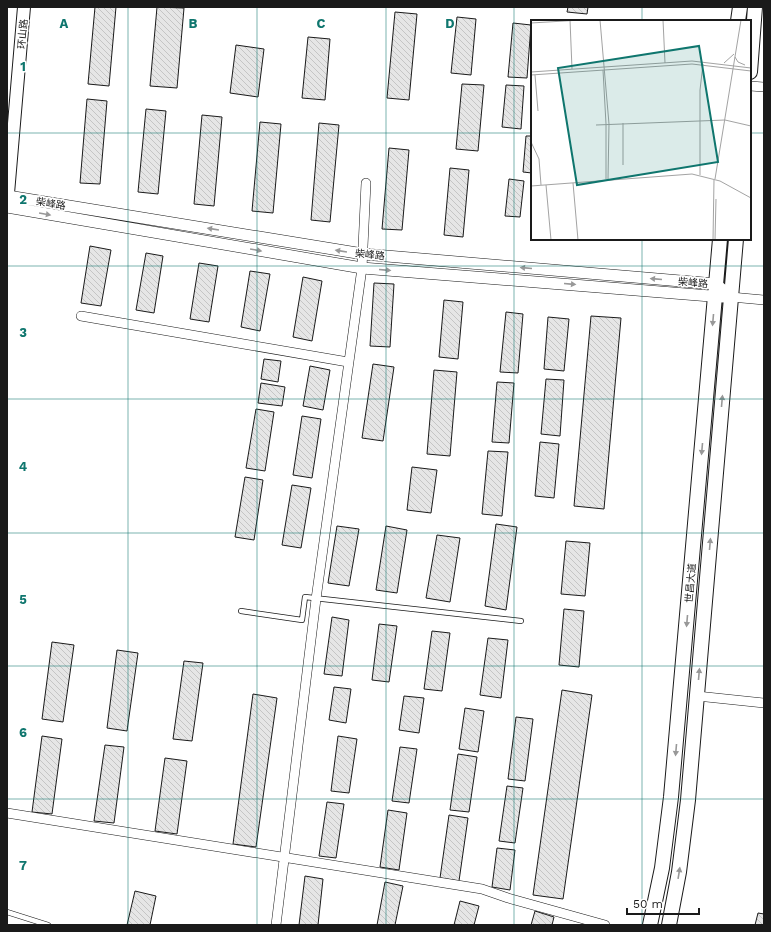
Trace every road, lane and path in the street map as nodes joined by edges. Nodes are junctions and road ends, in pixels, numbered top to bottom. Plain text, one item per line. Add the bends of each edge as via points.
1 (24, 7) edge
2 (740, 7) edge
3 (756, 7) edge
4 (738, 20) edge
5 (751, 61) edge
6 (751, 86) edge
7 (764, 87) edge
8 (366, 183) dead end
9 (7, 203) edge
10 (720, 240) edge
11 (736, 240) edge
12 (363, 254) junction
13 (362, 268) junction
14 (716, 290) junction
15 (731, 297) junction
16 (764, 300) edge
17 (81, 316) dead end
18 (348, 362) junction
19 (316, 598) junction
20 (241, 611) dead end
21 (521, 621) dead end
22 (697, 696) junction
23 (764, 703) edge
24 (7, 813) edge
25 (285, 857) junction
26 (7, 912) edge
27 (48, 925) edge
28 (276, 925) edge
29 (605, 925) edge
30 (650, 925) edge
31 (669, 925) edge

1 - 9 main road, 环山路
2 - 4 main road
3 - 5 main road
6 - 7 street
8 - 12 street
12 -> 9 street, 柴峰路
9 -> 13 street, 柴峰路
10 - 14 main road, 世昌大道
11 - 15 main road, 世昌大道
12 - 13 street
14 -> 12 street, 柴峰路
13 -> 14 street, 柴峰路
13 - 18 street
14 - 15 street, 柴峰路
14 -> 30 main road, 世昌大道 via 671,797 662,868
15 - 16 street
22 -> 15 main road, 世昌大道
17 - 18 street
18 - 19 street
19 - 20 lane via 305,597 302,620
19 - 21 lane
19 - 25 street
22 - 23 street
31 -> 22 main road, 世昌大道 via 688,800
24 - 25 street
25 - 28 street
25 - 29 street via 482,889
26 - 27 lane

